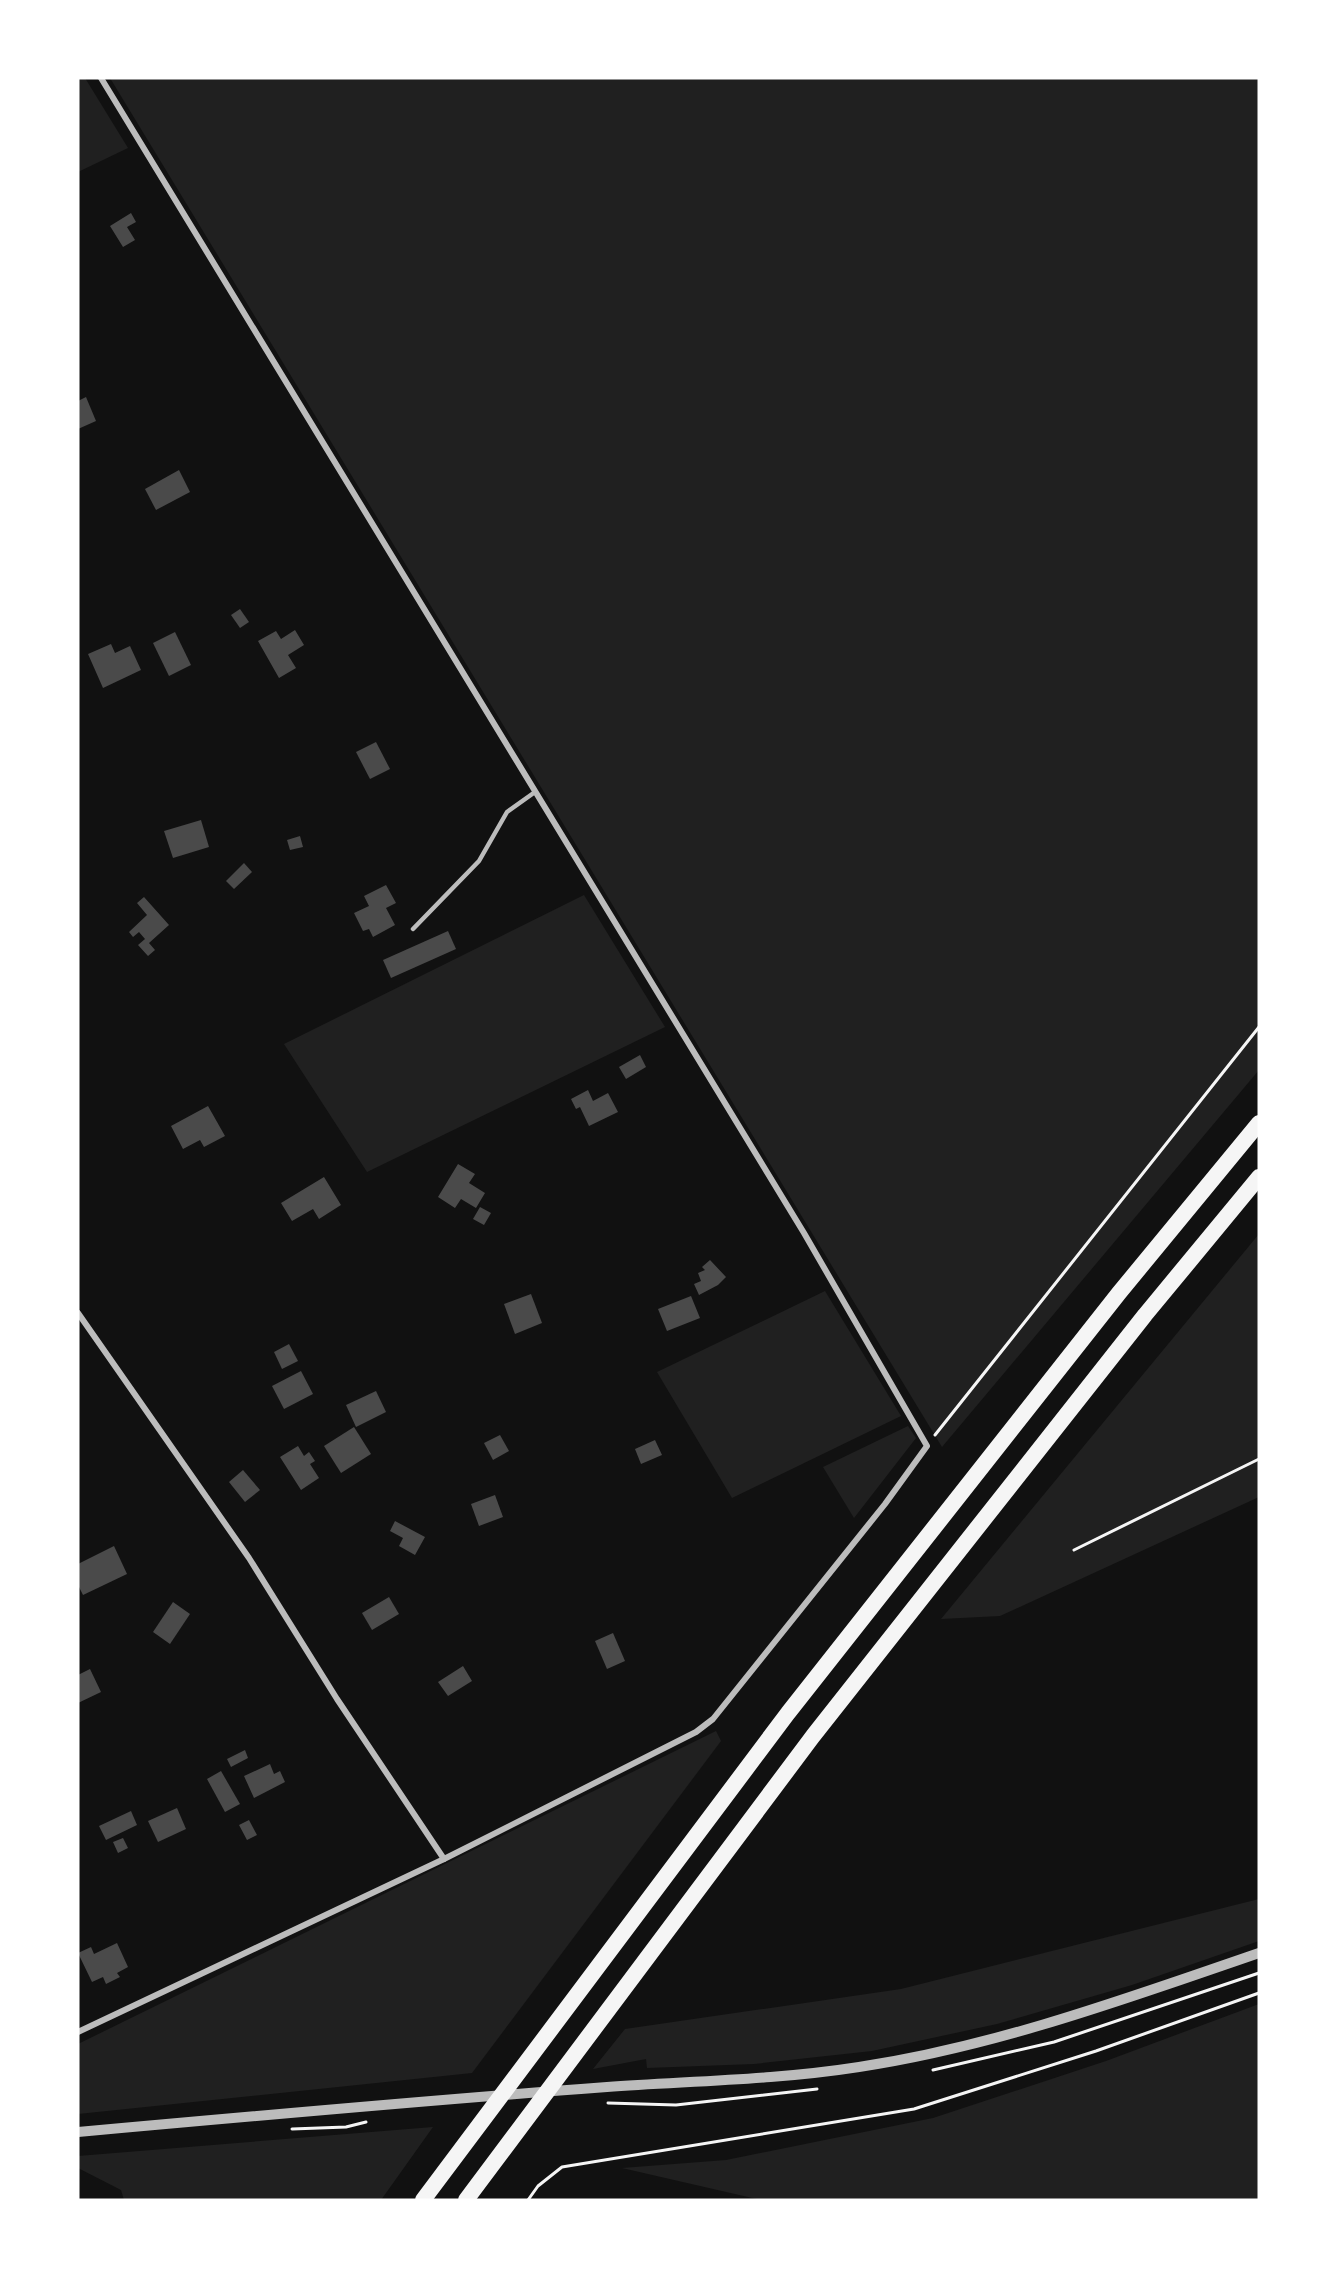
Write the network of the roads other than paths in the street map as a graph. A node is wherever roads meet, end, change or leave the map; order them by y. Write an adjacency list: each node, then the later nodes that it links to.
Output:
1 (100, 78): 2 (street)
2 (535, 792): 3 (lane); 7 (street)
3 (413, 929)
4 (1259, 1123): 11 (highway)
5 (1259, 1177): 12 (highway)
6 (78, 1313): 7 (street)
7 (444, 1859): 9 (street)
8 (1259, 1953): 10 (street)
9 (78, 2032)
10 (78, 2132)
11 (423, 2200)
12 (466, 2200)

